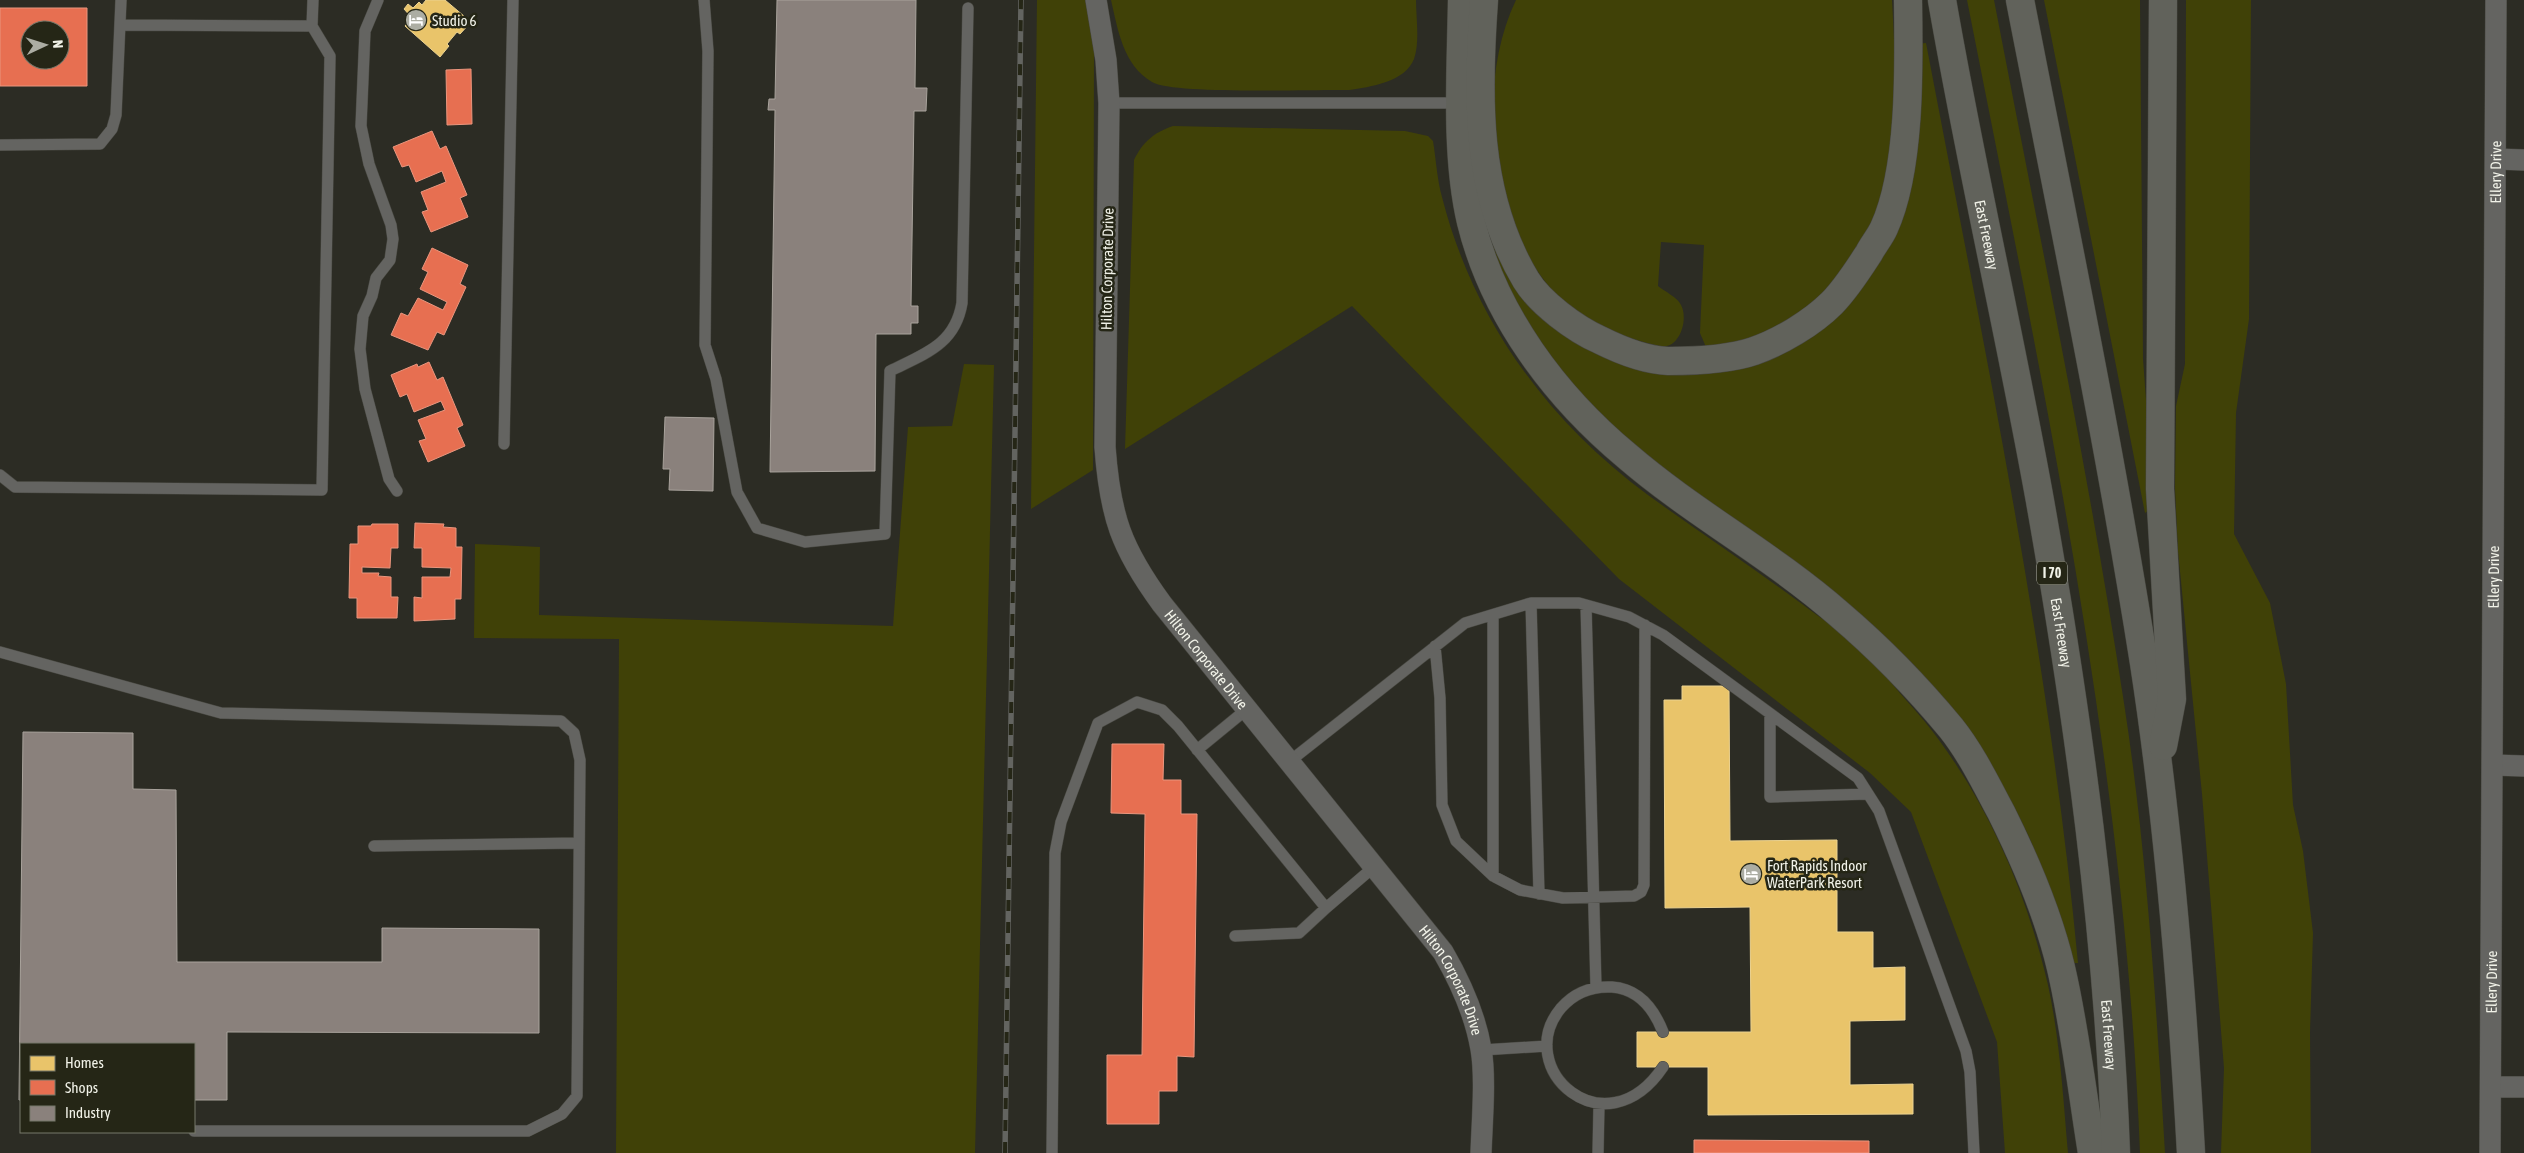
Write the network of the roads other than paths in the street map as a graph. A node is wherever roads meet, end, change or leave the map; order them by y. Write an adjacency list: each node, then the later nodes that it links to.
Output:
1 (120, 0): 15 (lane)
2 (313, 0): 16 (lane)
3 (378, 0): 24 (lane)
4 (513, 0): 22 (lane)
5 (704, 0): 14 (lane)
6 (1096, 0): 17 (street, Hilton Corporate Drive)
7 (1462, 0): 18 (highway)
8 (1484, 0): 9 (highway)
9 (1908, 0)
10 (1942, 0): 61 (highway, East Freeway / I 70)
11 (2020, 0): 37 (highway)
12 (2163, 0): 37 (highway)
13 (2496, 0): 20 (street, Ellery Drive)
14 (968, 8)
15 (120, 25): 16 (lane); 19 (lane)
16 (312, 26): 23 (lane)
17 (1109, 103): 18 (lane); 31 (street, Hilton Corporate Drive)
18 (1460, 103): 60 (highway)
19 (0, 145)
20 (2497, 159): 21 (street); 35 (street, Ellery Drive)
21 (2524, 160)
22 (504, 444)
23 (0, 475)
24 (397, 491)
25 (1531, 603): 26 (lane); 27 (lane); 43 (lane)
26 (1586, 605): 28 (lane); 44 (lane)
27 (1493, 615): 29 (lane); 42 (lane)
28 (1645, 625): 32 (lane); 44 (lane)
29 (1435, 646): 34 (lane); 42 (lane)
30 (0, 652): 39 (lane)
31 (1247, 709): 33 (lane); 34 (street, Hilton Corporate Drive)
32 (1770, 714): 38 (lane); 38 (lane)
33 (1198, 750): 45 (lane); 56 (lane)
34 (1290, 761): 41 (street, Hilton Corporate Drive)
35 (2492, 765): 36 (street); 52 (street, Ellery Drive)
36 (2524, 766)
37 (2159, 772): 62 (highway)
38 (1868, 794): 59 (lane)
39 (579, 843): 40 (lane); 55 (lane)
40 (374, 846)
41 (1375, 866): 45 (lane); 50 (street, Hilton Corporate Drive)
42 (1493, 876): 43 (lane)
43 (1539, 894): 44 (lane)
44 (1594, 897): 47 (lane)
45 (1326, 908): 46 (lane)
46 (1235, 936)
47 (1596, 987): 48 (lane); 49 (lane)
48 (1663, 1032)
49 (1547, 1046): 50 (lane); 54 (lane)
50 (1482, 1050): 57 (street, Hilton Corporate Drive)
51 (1663, 1067): 54 (lane)
52 (2491, 1087): 53 (street); 63 (street, Ellery Drive)
53 (2524, 1087)
54 (1598, 1105): 58 (lane)
55 (195, 1131)
56 (1052, 1153)
57 (1482, 1153)
58 (1598, 1153)
59 (1974, 1153)
60 (2092, 1153)
61 (2116, 1153)
62 (2191, 1153)
63 (2490, 1153)

